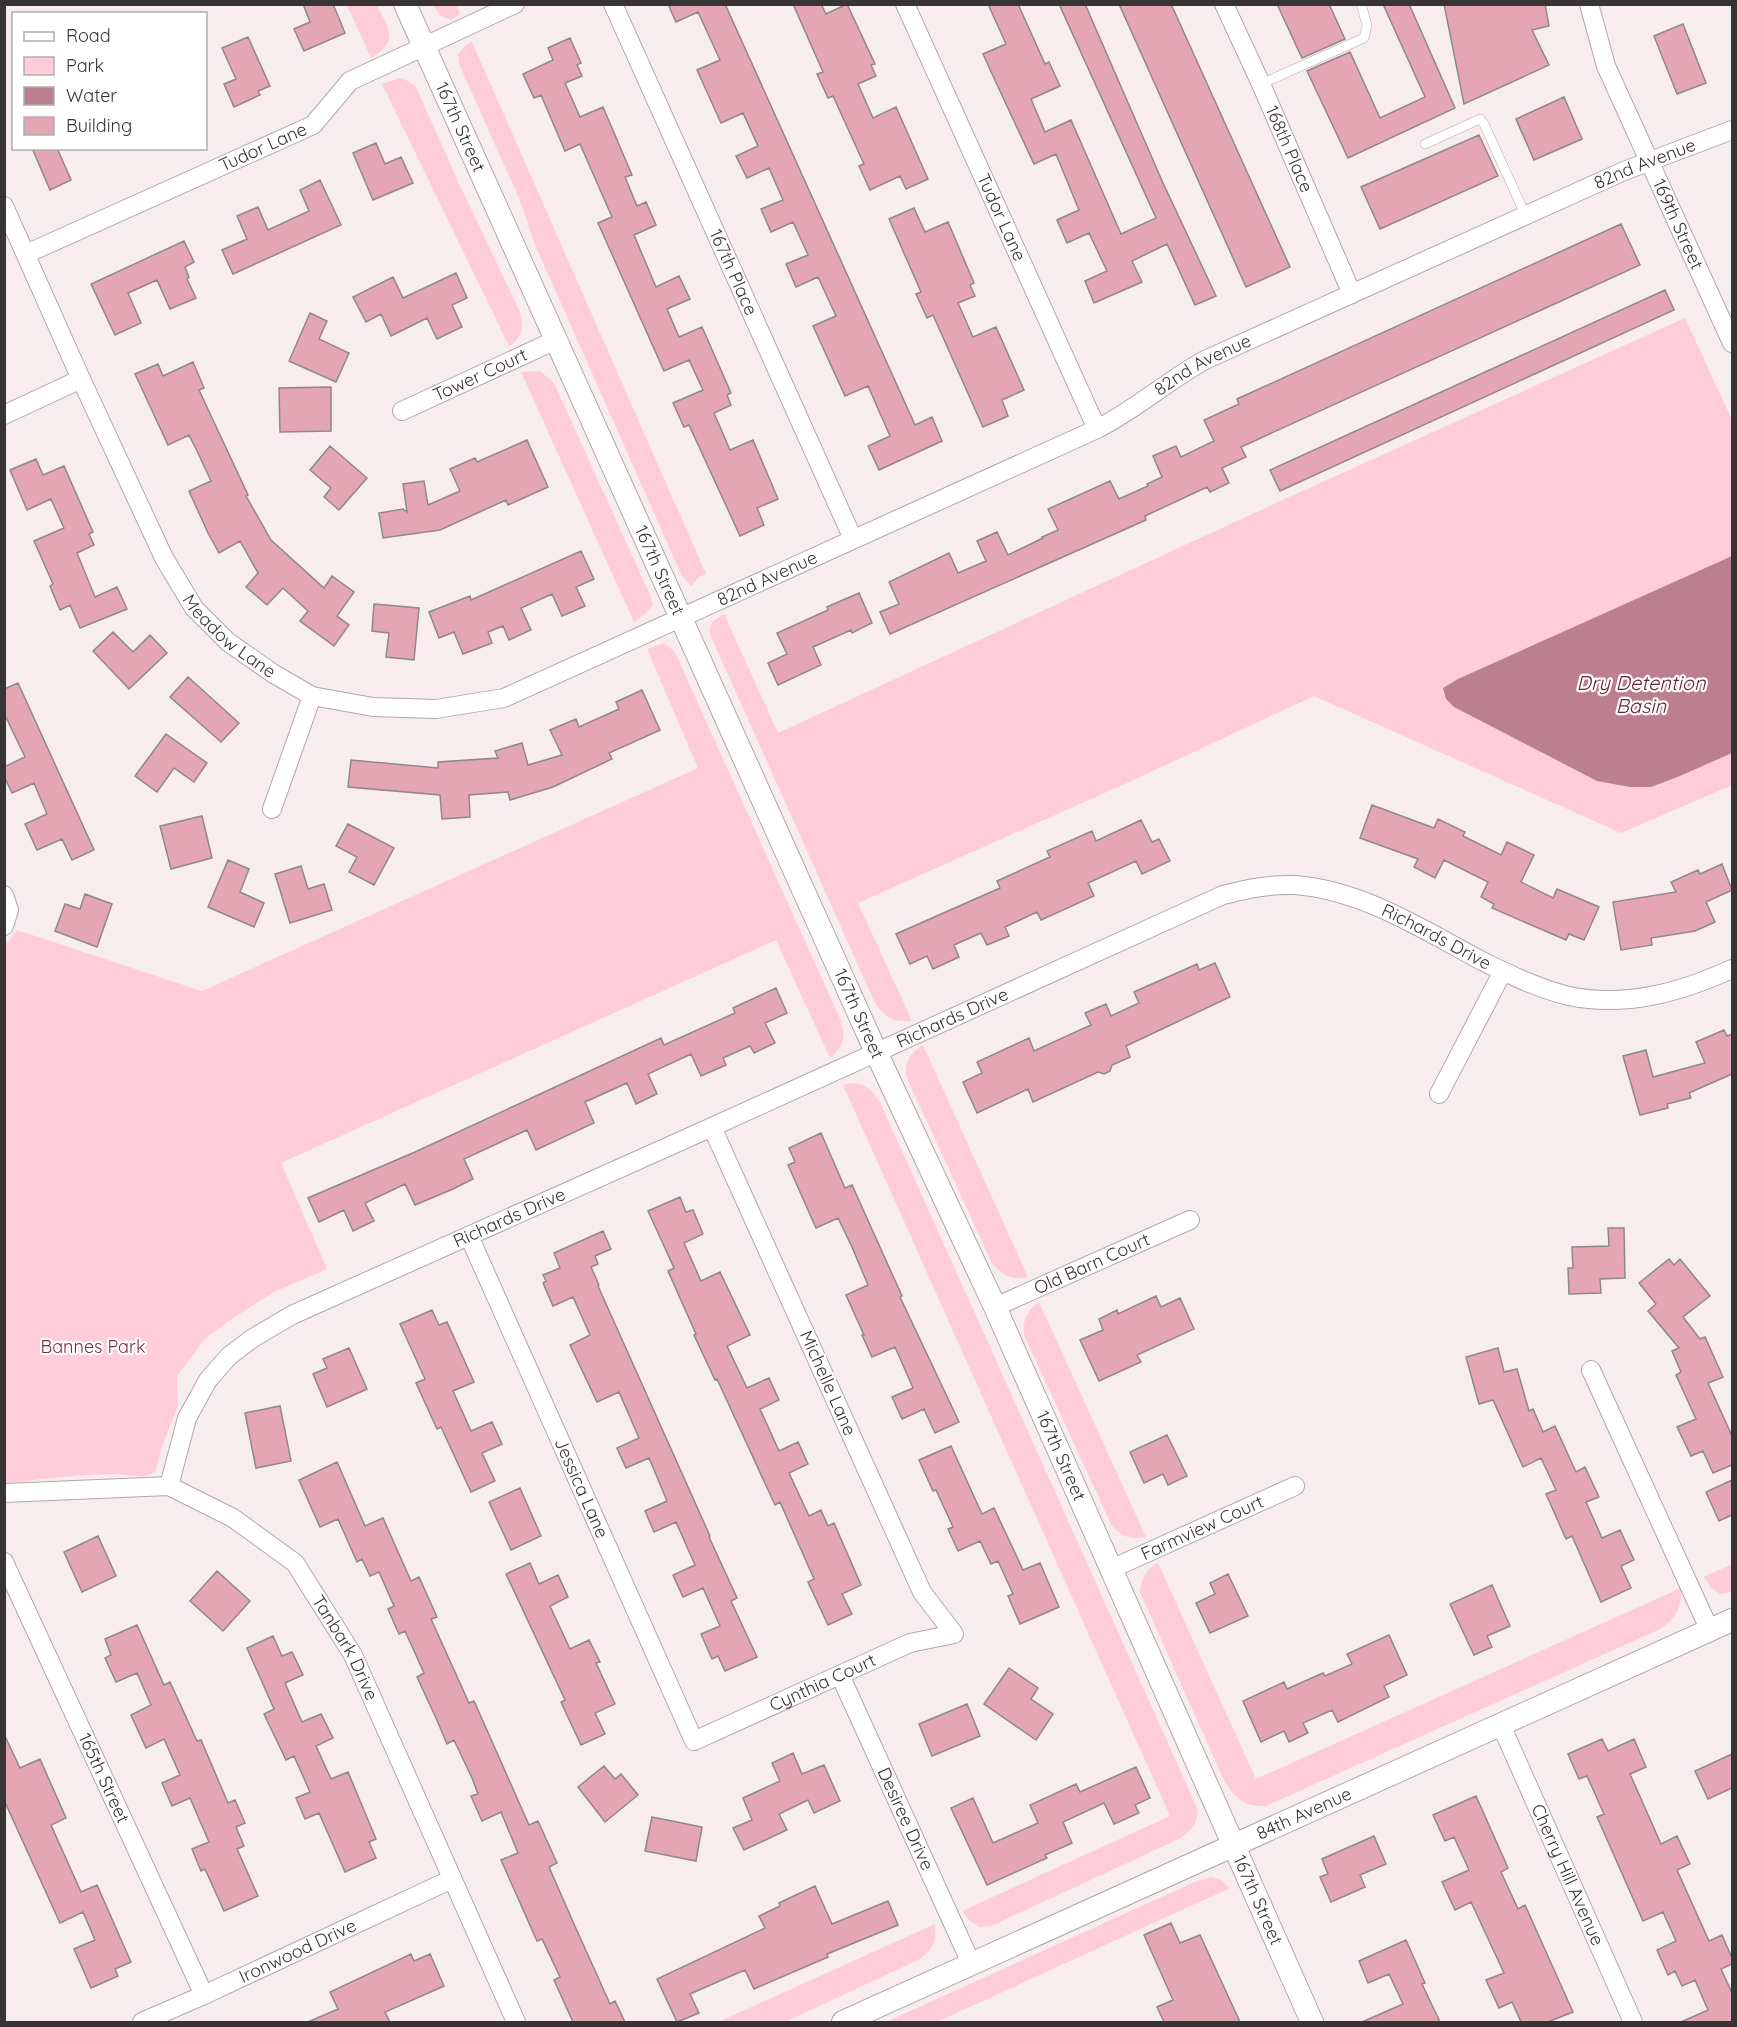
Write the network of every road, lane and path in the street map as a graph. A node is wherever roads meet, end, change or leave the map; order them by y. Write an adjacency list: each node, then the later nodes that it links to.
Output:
1 (405, 4): 8 (street, 167th Street)
2 (515, 4): 8 (street, Tudor Lane)
3 (613, 4): 23 (street, 167th Place)
4 (905, 4): 22 (street, Tudor Lane)
5 (1361, 4): 9 (lane)
6 (1589, 4): 12 (street, 169th Street)
7 (1227, 6): 9 (street, 168th Place)
8 (424, 46): 15 (street, Tudor Lane); 17 (street, 167th Street)
9 (1261, 84): 16 (street, 168th Place)
10 (1732, 130): 12 (street, 82nd Avenue)
11 (1425, 144): 14 (lane)
12 (1648, 160): 14 (street, 82nd Avenue); 18 (street, 169th Street)
13 (4, 206): 15 (street, Meadow Lane)
14 (1525, 214): 16 (street, 82nd Avenue)
15 (26, 254): 19 (street, Meadow Lane)
16 (1352, 294): 22 (street, 82nd Avenue)
17 (556, 340): 20 (street, Tower Court); 24 (street, 167th Street)
18 (1732, 343)
19 (81, 379): 21 (street); 25 (street, Meadow Lane)
20 (402, 411)
21 (4, 415)
22 (1097, 429): 23 (street, 82nd Avenue)
23 (853, 539): 24 (street, 82nd Avenue)
24 (680, 618): 25 (street, Meadow Lane); 31 (street, 167th Street)
25 (312, 696): 26 (street)
26 (272, 809)
27 (4, 895): 28 (street)
28 (6, 922)
29 (1732, 969): 30 (street, Richards Drive)
30 (1503, 971): 31 (street, Richards Drive); 32 (street)
31 (876, 1052): 33 (street, Richards Drive); 36 (street, 167th Street)
32 (1439, 1094)
33 (712, 1127): 35 (street, Richards Drive); 45 (street, Michelle Lane)
34 (1190, 1220): 36 (street, Old Barn Court)
35 (469, 1236): 38 (street, Richards Drive); 48 (street, Jessica Lane)
36 (995, 1307): 42 (street, 167th Street)
37 (1592, 1370): 44 (street)
38 (169, 1486): 40 (street, Tanbark Drive); 50 (street, Tanbark Drive)
39 (1294, 1486): 42 (street, Farmview Court)
40 (4, 1493)
41 (4, 1562): 52 (street, 165th Street)
42 (1112, 1569): 49 (street, 167th Street)
43 (1732, 1620): 44 (street, 84th Avenue)
44 (1710, 1630): 47 (street, 84th Avenue)
45 (954, 1634): 46 (street, Cynthia Court)
46 (840, 1675): 48 (street, Cynthia Court); 51 (street, Desiree Drive)
47 (1501, 1725): 49 (street, 84th Avenue); 57 (street, Cherry Hill Avenue)
48 (694, 1741)
49 (1233, 1845): 51 (street, 84th Avenue); 56 (street, 167th Street)
50 (452, 1879): 52 (street, Ironwood Drive); 54 (street, Tanbark Drive)
51 (970, 1963): 55 (street, 84th Avenue)
52 (204, 1995): 53 (street, Ironwood Drive)
53 (142, 2022)
54 (516, 2022)
55 (843, 2022)
56 (1312, 2022)
57 (1634, 2022)

